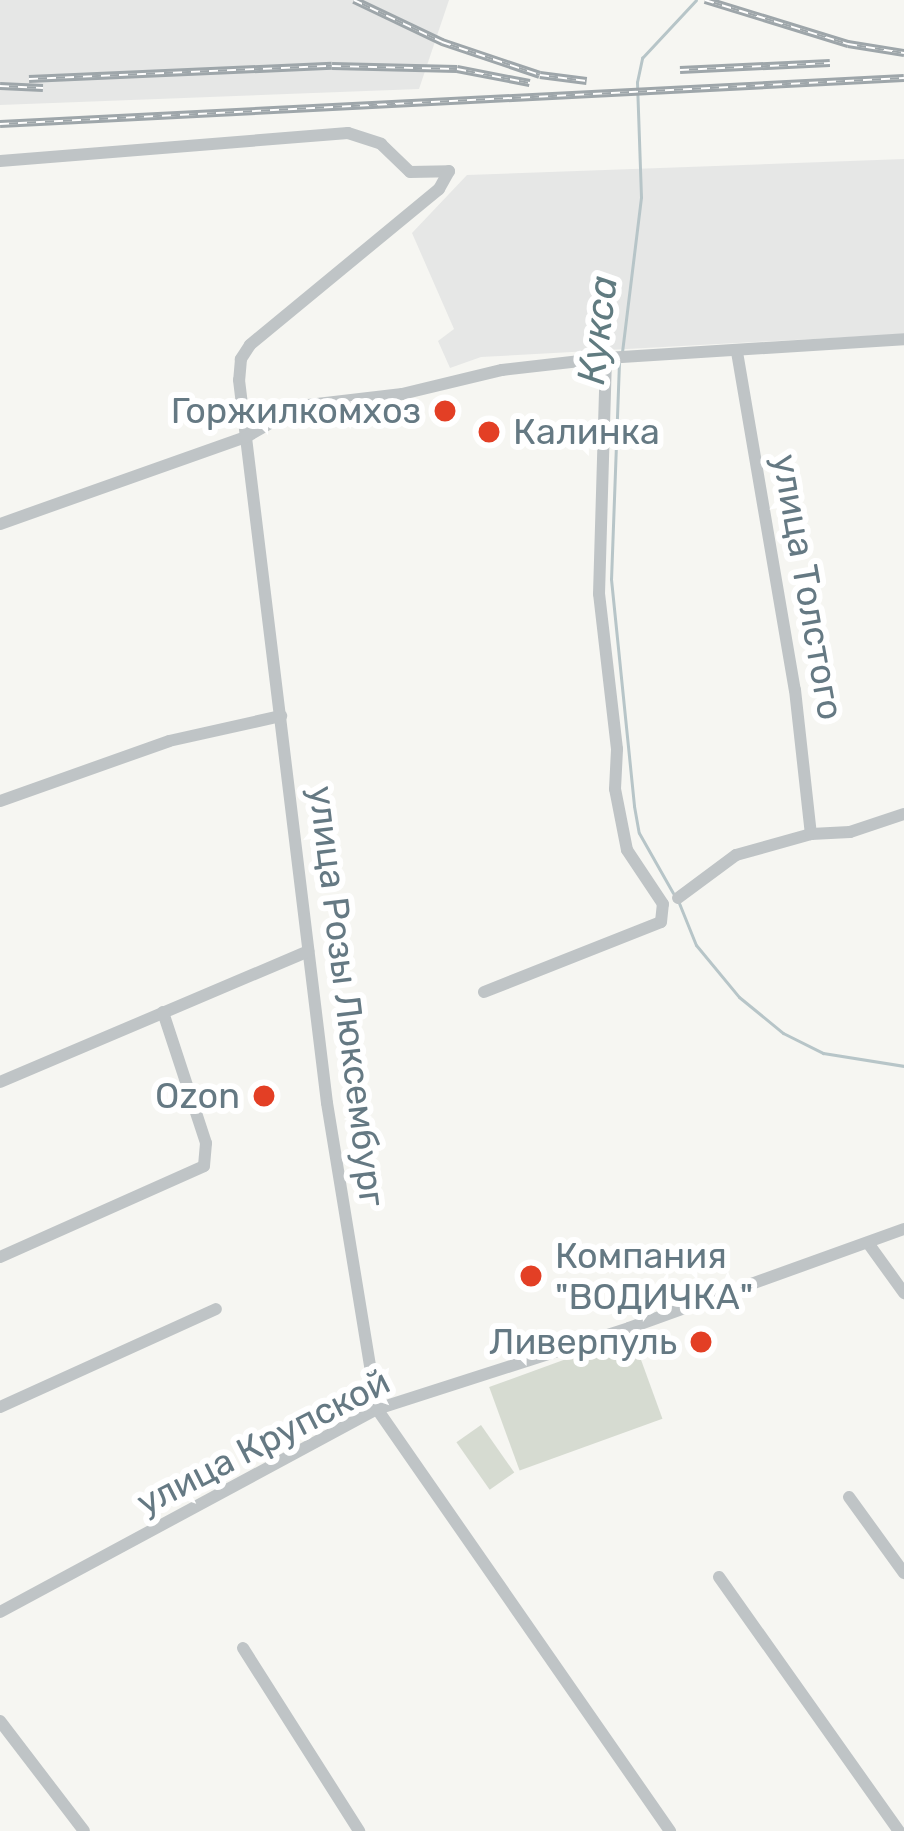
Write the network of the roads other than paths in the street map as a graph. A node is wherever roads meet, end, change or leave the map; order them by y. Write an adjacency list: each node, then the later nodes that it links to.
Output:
1 (0, 161): 5 (street, улица Розы Люксембург)
2 (904, 339): 3 (street)
3 (737, 352): 4 (street); 10 (street, улица Толстого)
4 (615, 358): 5 (street); 13 (street)
5 (247, 437): 6 (street); 7 (street, улица Розы Люксембург)
6 (0, 524)
7 (281, 716): 8 (street); 12 (street, улица Розы Люксембург)
8 (0, 801)
9 (904, 814): 10 (street)
10 (811, 834): 11 (street)
11 (678, 898)
12 (308, 951): 14 (street); 22 (street, улица Розы Люксембург)
13 (484, 992)
14 (164, 1012): 15 (street); 18 (street)
15 (0, 1082)
16 (904, 1229): 17 (street, улица Крупской)
17 (868, 1243): 19 (street); 22 (street, улица Крупской)
18 (0, 1257)
19 (904, 1293)
20 (216, 1309): 21 (street)
21 (0, 1407)
22 (377, 1409): 26 (street, улица Крупской); 31 (street, улица Розы Люксембург)
23 (849, 1498): 24 (street)
24 (904, 1574)
25 (718, 1577): 32 (street)
26 (0, 1612)
27 (243, 1648): 30 (street)
28 (0, 1721): 29 (street)
29 (84, 1831)
30 (359, 1831)
31 (670, 1831)
32 (899, 1831)

